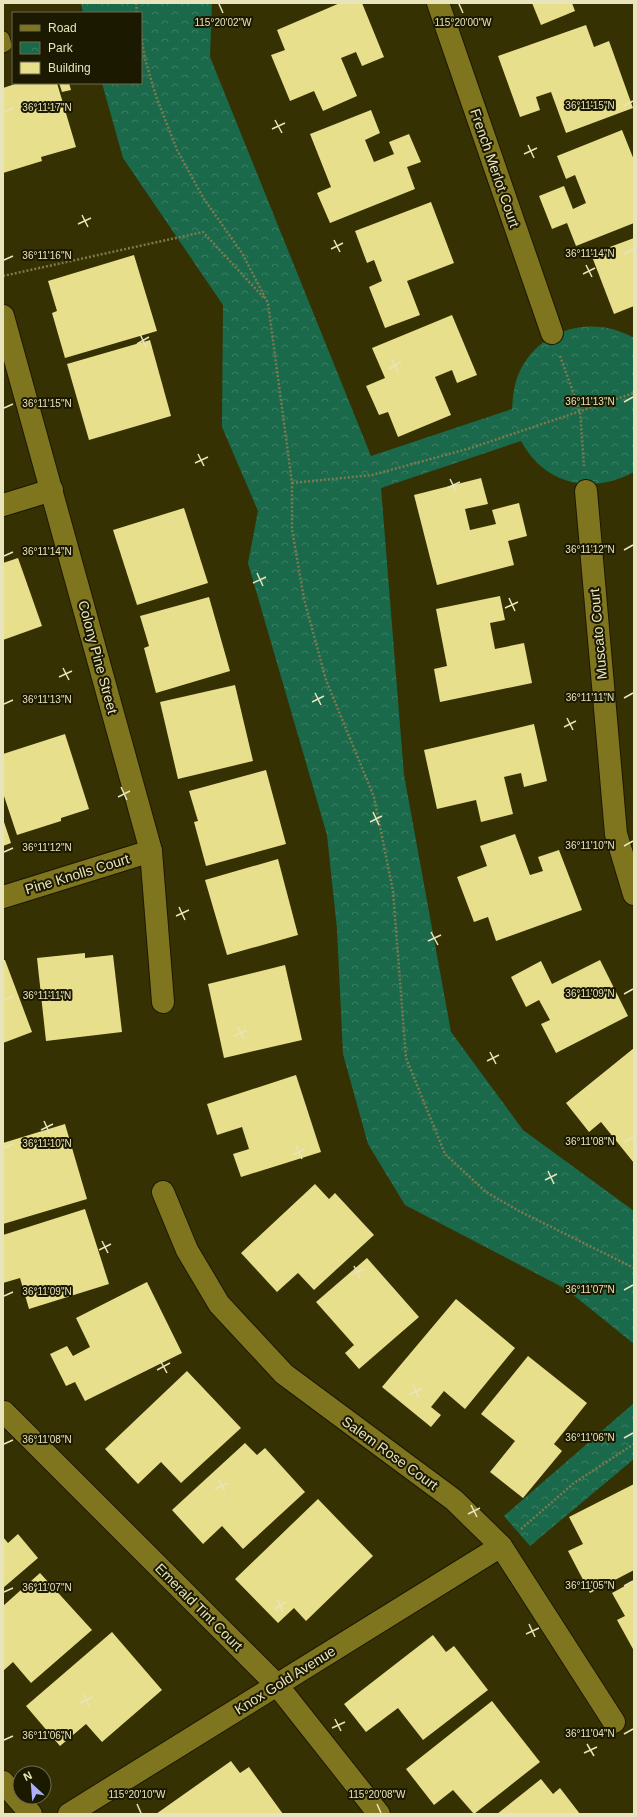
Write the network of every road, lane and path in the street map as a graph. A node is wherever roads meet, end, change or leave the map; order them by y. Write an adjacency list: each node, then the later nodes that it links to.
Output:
1 (438, 3): 8 (street, French Merlot Court)
2 (3, 38): 4 (lane)
3 (142, 41): 6 (path)
4 (3, 46)
5 (3, 276): 6 (path)
6 (268, 303): 11 (path)
7 (3, 316): 12 (street, Colony Pine Street)
8 (552, 333): 10 (path)
9 (634, 393): 10 (path)
10 (580, 411): 11 (path); 13 (path)
11 (292, 483): 20 (path)
12 (52, 490): 14 (street); 15 (street, Colony Pine Street)
13 (586, 491): 16 (street, Muscato Court)
14 (3, 505)
15 (151, 851): 17 (street, Pine Knolls Court); 18 (street, Colony Pine Street)
16 (634, 894)
17 (3, 897)
18 (163, 1002)
19 (163, 1192): 23 (street, Salem Rose Court)
20 (634, 1268)
21 (4, 1410): 24 (street, Emerald Tint Court)
22 (634, 1444): 23 (path)
23 (501, 1546): 24 (street, Knox Gold Avenue); 25 (street, Salem Rose Court)
24 (277, 1685): 28 (street, Knox Gold Avenue); 29 (street, Emerald Tint Court)
25 (614, 1722)
26 (3, 1782): 27 (street)
27 (31, 1814)
28 (69, 1814)
29 (379, 1814)

